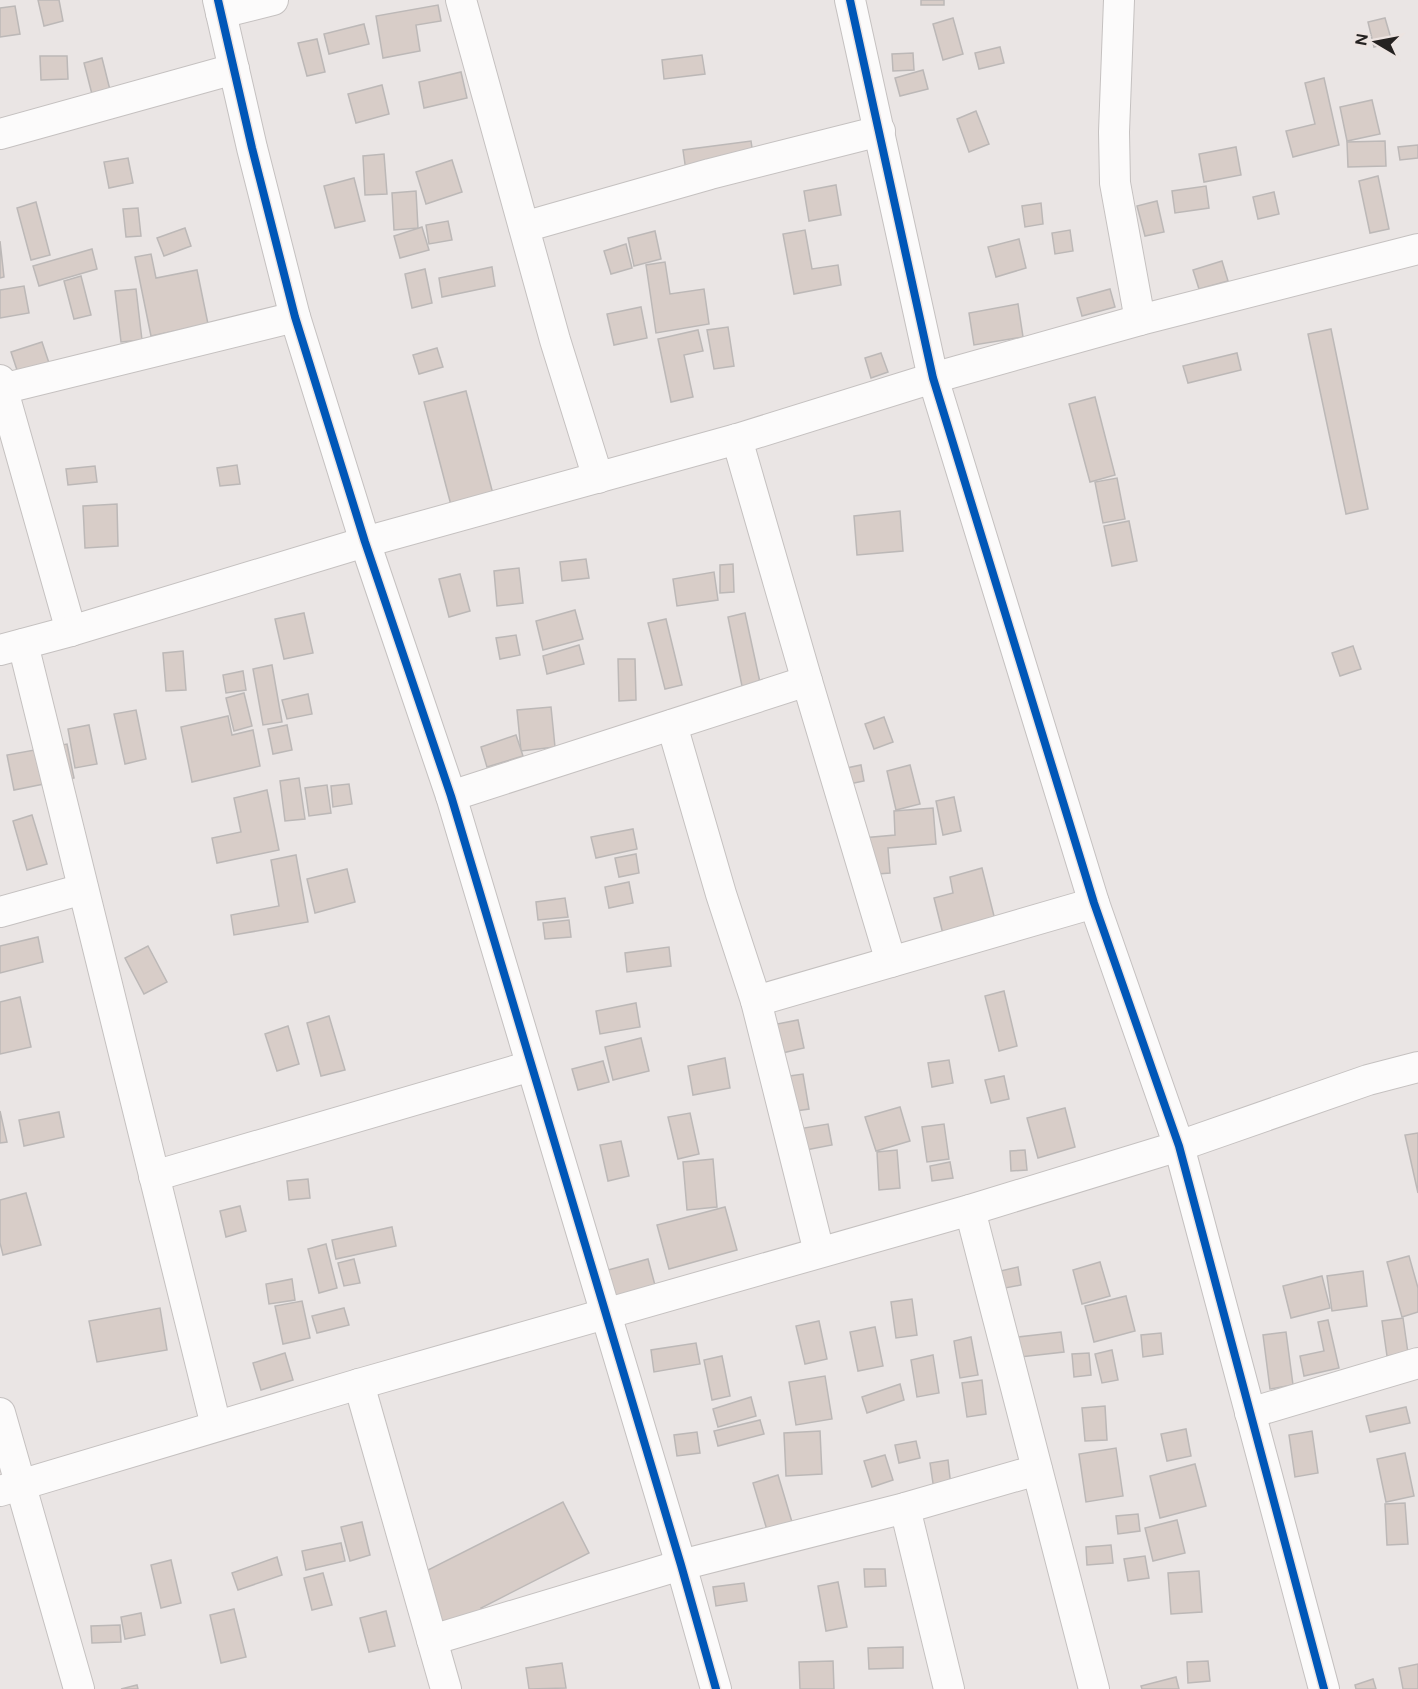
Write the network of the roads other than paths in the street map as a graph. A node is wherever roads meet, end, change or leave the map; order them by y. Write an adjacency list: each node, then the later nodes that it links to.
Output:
1 (273, 0): 5 (street)
2 (461, 0): 9 (street)
3 (850, 0): 7 (street)
4 (1119, 0): 12 (street)
5 (219, 7): 6 (street)
6 (234, 69): 8 (street); 11 (street)
7 (880, 131): 9 (street); 13 (street)
8 (0, 134)
9 (524, 227): 16 (street)
10 (1418, 249): 12 (street)
11 (295, 317): 14 (street); 17 (street)
12 (1140, 320): 13 (street)
13 (933, 378): 15 (street); 24 (street)
14 (1, 384): 18 (street)
15 (737, 439): 16 (street); 20 (street)
16 (598, 478): 17 (street)
17 (365, 542): 18 (street); 22 (street)
18 (71, 631): 19 (street)
19 (11, 647): 23 (street)
20 (807, 681): 21 (street); 26 (street)
21 (672, 724): 22 (street); 27 (street)
22 (451, 796): 28 (street)
23 (83, 889): 25 (street); 31 (street)
24 (1094, 903): 26 (street); 30 (street)
25 (0, 912)
26 (891, 962): 27 (street)
27 (756, 1001): 33 (street)
28 (531, 1066): 31 (street); 34 (street)
29 (1418, 1067): 30 (street)
30 (1179, 1146): 32 (street); 38 (street)
31 (154, 1176): 39 (street)
32 (970, 1210): 33 (street); 40 (street)
33 (819, 1252): 34 (street)
34 (605, 1314): 36 (street); 43 (street)
35 (1418, 1363): 38 (street)
36 (358, 1384): 39 (street); 44 (street)
37 (0, 1413): 41 (street)
38 (1250, 1413): 50 (street)
39 (216, 1426): 41 (street)
40 (1037, 1470): 42 (street); 49 (street)
41 (10, 1488): 45 (street)
42 (905, 1508): 43 (street); 48 (street)
43 (681, 1565): 44 (street); 47 (street)
44 (432, 1640): 46 (street)
45 (79, 1689)
46 (446, 1689)
47 (716, 1689)
48 (949, 1689)
49 (1094, 1689)
50 (1324, 1689)

